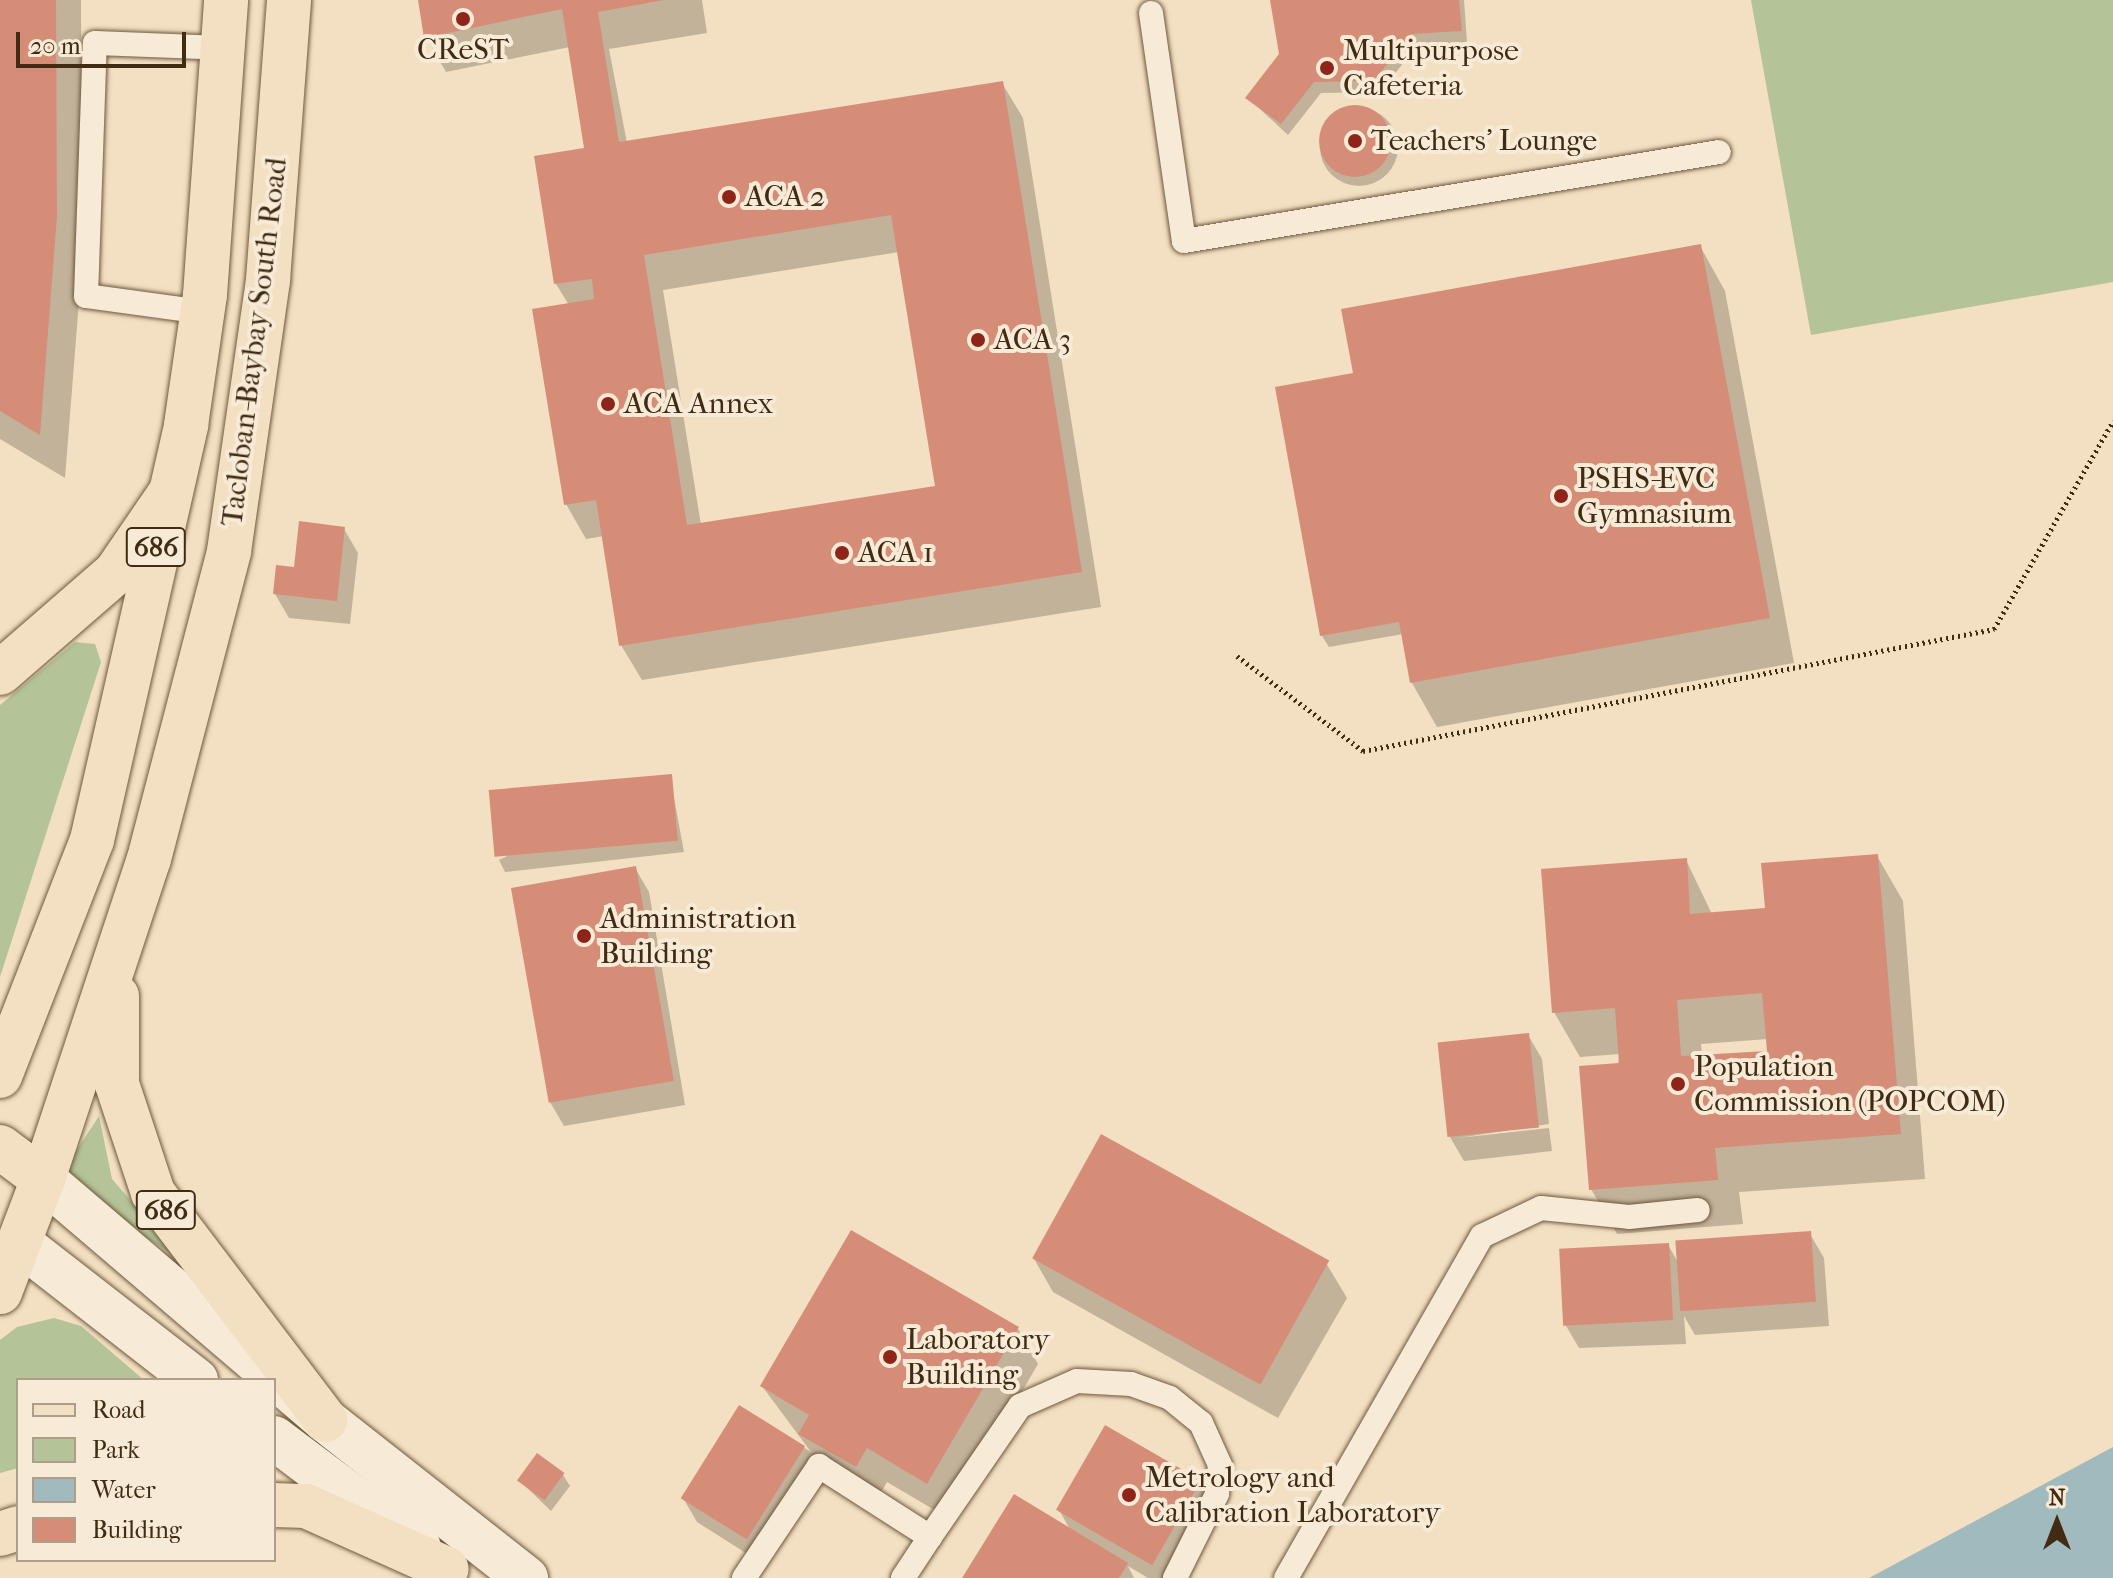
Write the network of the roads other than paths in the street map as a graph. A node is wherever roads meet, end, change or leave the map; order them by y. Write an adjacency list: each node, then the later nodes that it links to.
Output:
1 (226, 0): 4 (main road, Tacloban-Baybay South Road / 686)
2 (289, 0): 9 (main road, Tacloban-Baybay South Road / 686)
3 (1151, 13): 5 (lane)
4 (223, 48): 6 (main road, Tacloban-Baybay South Road / 686); 6 (lane)
5 (1719, 152)
6 (203, 312): 7 (main road, Tacloban-Baybay South Road / 686)
7 (168, 496): 8 (main road, 686); 10 (main road, Tacloban-Baybay South Road / 686)
8 (0, 673)
9 (117, 957): 12 (main road, 686); 19 (main road, 686)
10 (0, 1076)
11 (0, 1147): 12 (main road)
12 (43, 1179): 14 (main road); 18 (main road, 686)
13 (1698, 1210): 28 (lane)
14 (10, 1236): 15 (main road); 16 (main road)
15 (0, 1292)
16 (193, 1378)
17 (276, 1378): 19 (main road, 686)
18 (276, 1378)
19 (325, 1420): 24 (main road, 686)
20 (276, 1440): 23 (main road)
21 (276, 1505): 23 (main road)
22 (930, 1537): 25 (lane); 26 (lane); 27 (lane)
23 (453, 1573)
24 (526, 1578)
25 (744, 1578)
26 (903, 1578)
27 (1175, 1578)
28 (1286, 1578)

